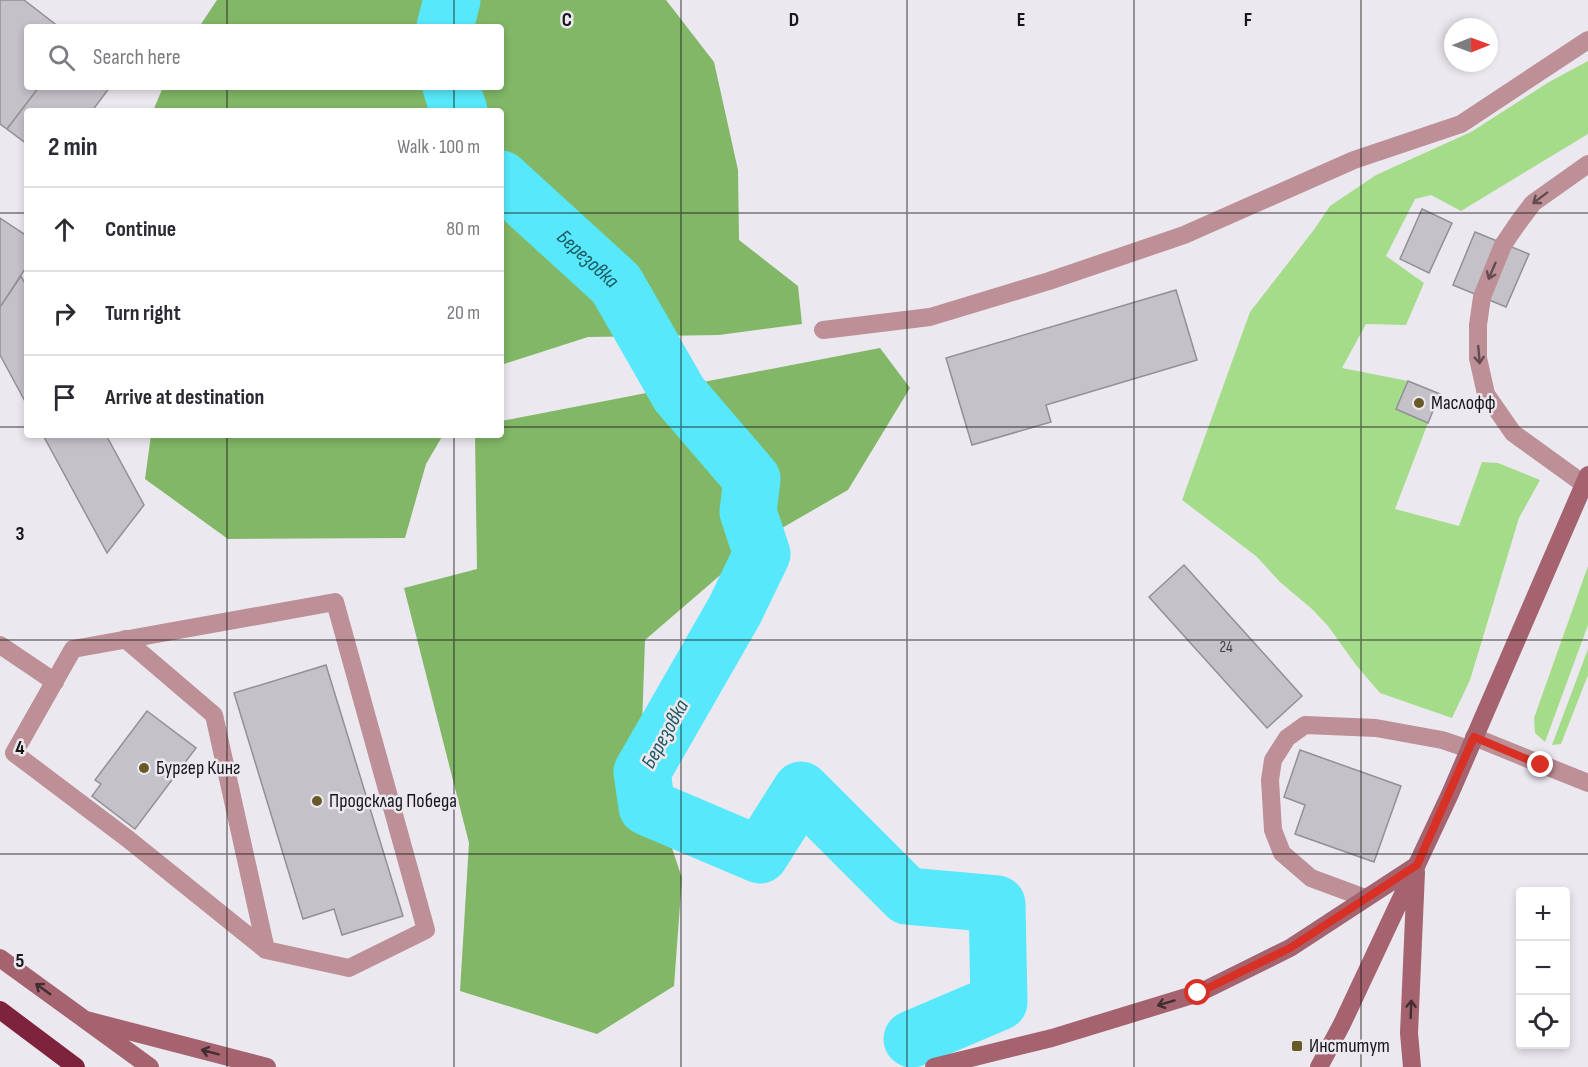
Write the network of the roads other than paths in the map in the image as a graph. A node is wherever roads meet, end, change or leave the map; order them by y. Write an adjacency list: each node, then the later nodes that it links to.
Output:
1 (1588, 40): 3 (lane)
2 (1588, 164): 4 (lane, one-way to 4)
3 (823, 330)
4 (1586, 480): 8 (main road)
5 (125, 639): 7 (lane); 12 (lane); 12 (lane)
6 (0, 645): 7 (lane)
7 (54, 682): 12 (lane)
8 (1472, 743): 9 (lane); 10 (main road); 11 (lane)
9 (1588, 783)
10 (1417, 865): 11 (main road); 20 (main road); 21 (main road, one-way to 10)
11 (1365, 898): 19 (main road, one-way to 19)
12 (266, 950)
13 (0, 958): 15 (main road, one-way to 13)
14 (0, 1010): 16 (highway)
15 (86, 1020): 17 (main road); 18 (main road, one-way to 15)
16 (76, 1067)
17 (150, 1067)
18 (267, 1067)
19 (934, 1067)
20 (1319, 1067)
21 (1412, 1067)

